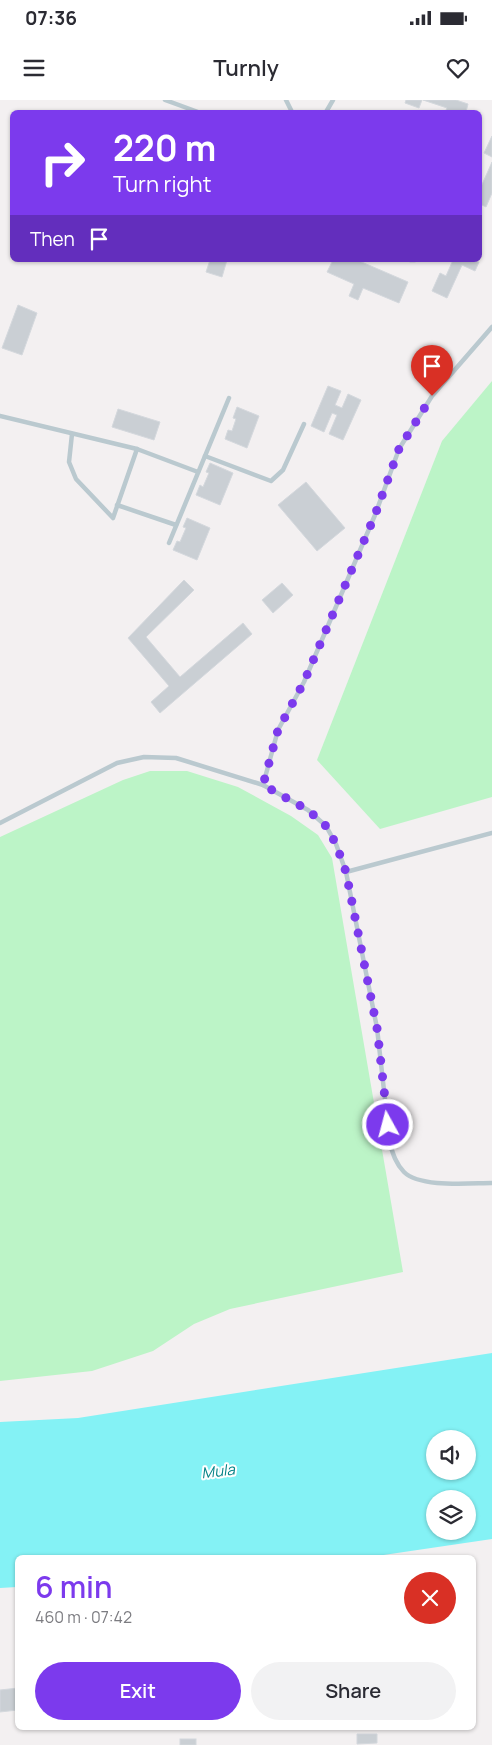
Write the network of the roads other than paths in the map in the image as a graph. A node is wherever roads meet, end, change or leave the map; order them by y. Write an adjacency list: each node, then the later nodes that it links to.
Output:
1 (165, 100): 2 (lane)
2 (192, 110)
3 (492, 327): 14 (lane)
4 (229, 398): 9 (lane)
5 (0, 416): 7 (lane)
6 (304, 424): 9 (lane)
7 (72, 434): 8 (lane); 11 (lane)
8 (137, 449): 10 (lane); 11 (lane)
9 (205, 456): 10 (lane)
10 (198, 472): 12 (lane)
11 (117, 505): 12 (lane)
12 (176, 525): 13 (lane)
13 (169, 543)
14 (263, 785): 15 (lane); 17 (lane)
15 (0, 823)
16 (492, 833): 17 (lane)
17 (346, 872): 18 (lane)
18 (492, 1183)

